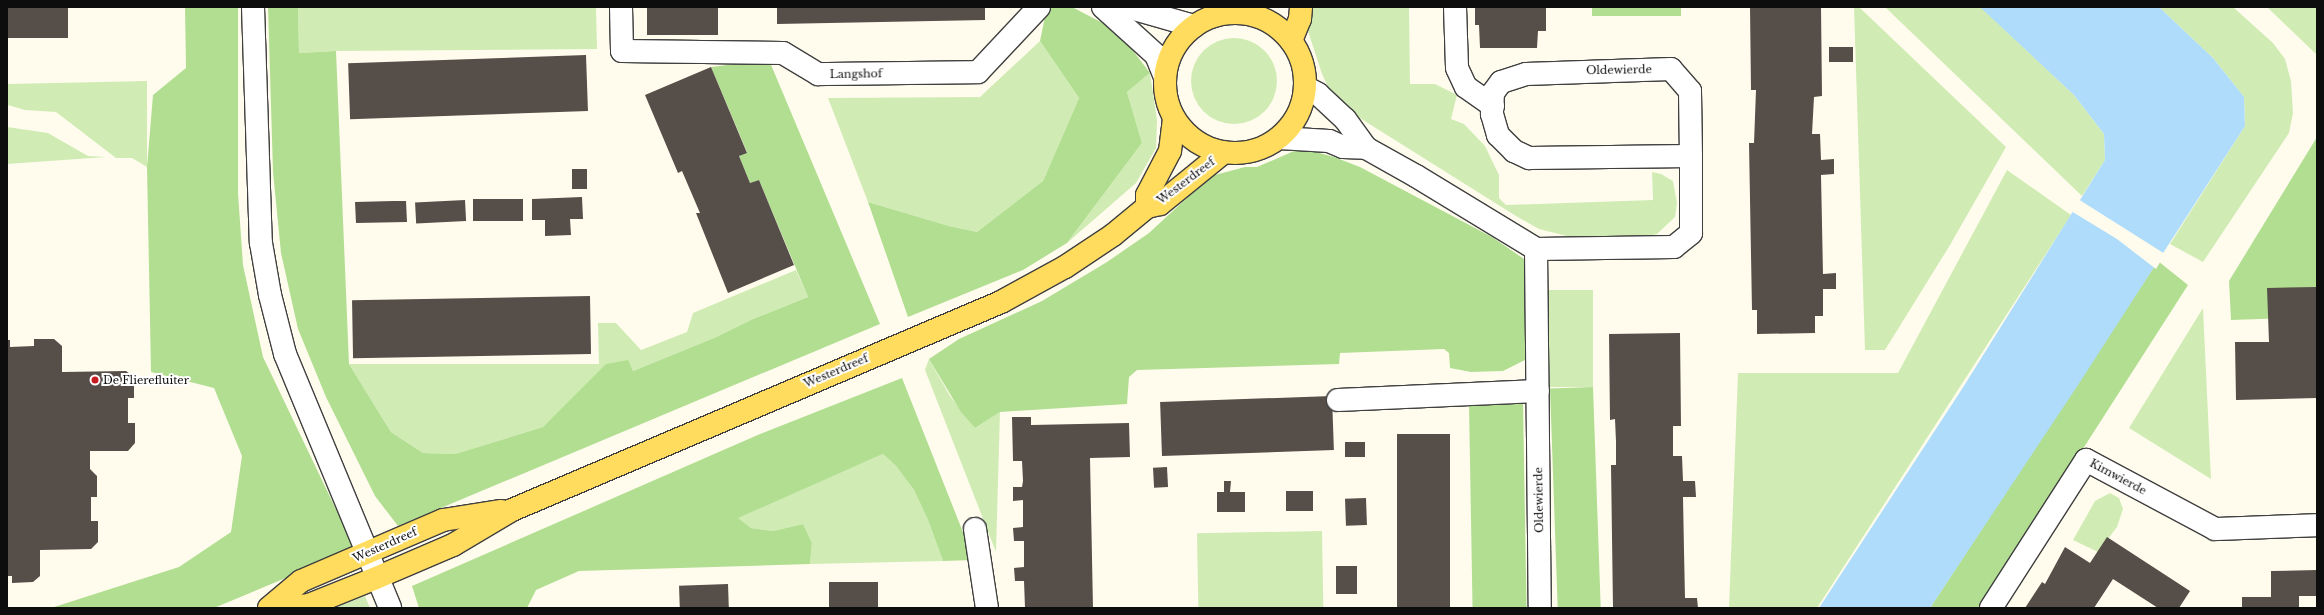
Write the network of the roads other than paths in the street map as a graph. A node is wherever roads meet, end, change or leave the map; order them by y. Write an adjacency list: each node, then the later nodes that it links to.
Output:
1 (253, 7): 25 (street)
2 (621, 7): 3 (street, Langshof)
3 (1039, 7)
4 (1301, 7): 9 (main road)
5 (1455, 7): 12 (street)
6 (1113, 8): 8 (street); 10 (street)
7 (1256, 11): 8 (main road); 9 (main road)
8 (1194, 26): 10 (main road)
9 (1291, 41): 11 (main road)
10 (1165, 77): 13 (main road)
11 (1306, 87): 14 (main road); 15 (street)
12 (1493, 106): 17 (street, Oldewierde); 17 (street, Oldewierde)
13 (1174, 118): 16 (main road); 18 (main road, Westerdreef)
14 (1279, 138): 15 (street); 16 (main road)
15 (1366, 148): 19 (street)
16 (1224, 152): 18 (main road, Westerdreef)
17 (1691, 156): 19 (street, Oldewierde)
18 (1147, 207): 22 (main road, Westerdreef)
19 (1536, 249): 20 (street, Oldewierde)
20 (1538, 391): 21 (street); 30 (street, Oldewierde)
21 (1338, 400)
22 (512, 510): 25 (main road, Westerdreef); 26 (main road, Westerdreef)
23 (2317, 525): 31 (street, Kimwierde)
24 (975, 529): 29 (street)
25 (366, 554): 26 (street); 27 (main road, Westerdreef)
26 (376, 578): 27 (main road, Westerdreef); 28 (street)
27 (270, 608)
28 (390, 608)
29 (987, 608)
30 (1540, 608)
31 (1991, 608)

